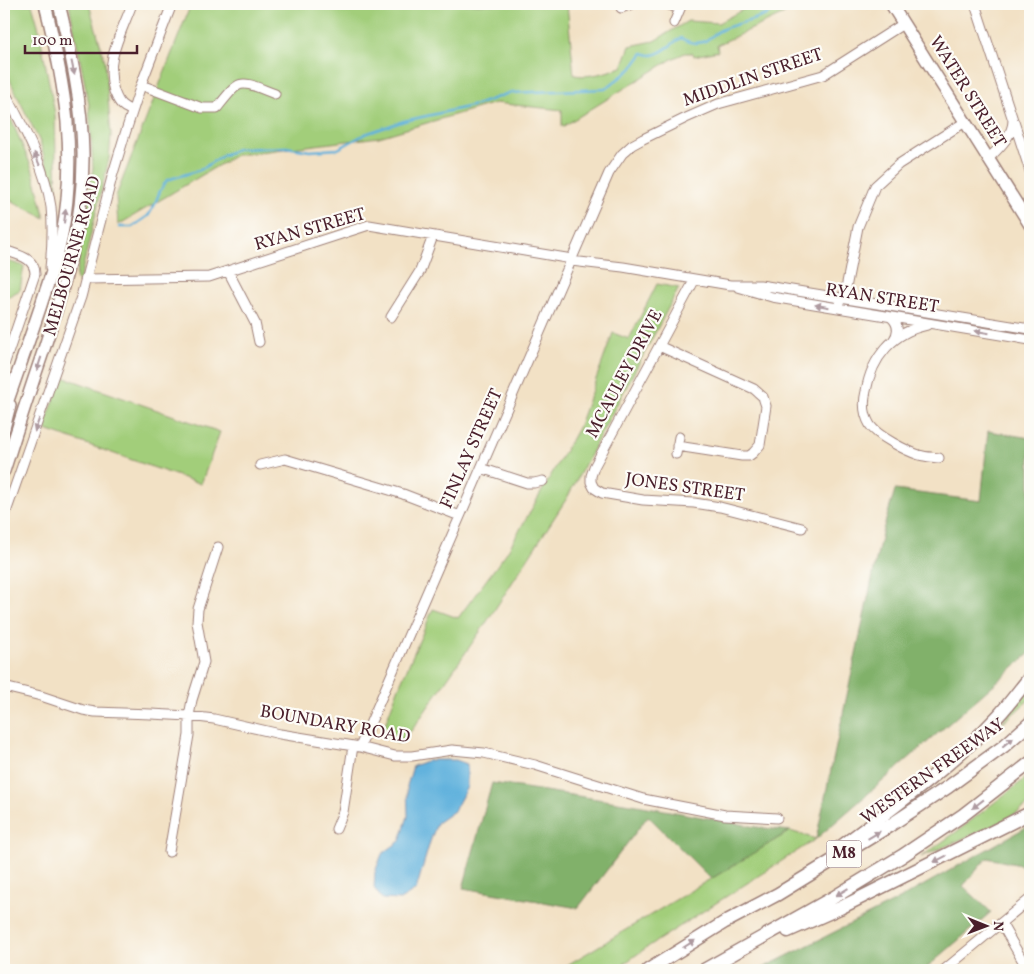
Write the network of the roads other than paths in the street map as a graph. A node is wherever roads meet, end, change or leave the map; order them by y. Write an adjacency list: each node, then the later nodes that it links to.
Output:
1 (45, 4): 32 (main road, one-way to 1)
2 (58, 4): 51 (main road, one-way to 51)
3 (132, 4): 18 (street)
4 (172, 4): 13 (street, MELBOURNE ROAD)
5 (632, 4): 10 (street)
6 (667, 4): 9 (street)
7 (891, 4): 12 (main road, WATER STREET)
8 (975, 4): 19 (street)
9 (681, 6): 11 (street)
10 (621, 8)
11 (674, 24)
12 (904, 24): 20 (main road, WATER STREET); 22 (street, MIDDLIN STREET)
13 (141, 85): 15 (street); 18 (street, MELBOURNE ROAD)
14 (4, 90): 17 (street)
15 (275, 94)
16 (4, 96): 17 (street)
17 (11, 105): 32 (street, one-way to 17)
18 (132, 111): 30 (street, MELBOURNE ROAD)
19 (1013, 117): 21 (street); 23 (street)
20 (965, 122): 21 (main road, WATER STREET); 33 (street)
21 (988, 159): 24 (main road, WATER STREET)
22 (614, 164): 27 (street, FINLAY STREET)
23 (1030, 171)
24 (1030, 225)
25 (433, 236): 27 (street, RYAN STREET); 28 (street, RYAN STREET); 35 (street)
26 (4, 250): 44 (street)
27 (572, 260): 29 (street, RYAN STREET); 50 (street, FINLAY STREET)
28 (228, 271): 30 (street, RYAN STREET); 42 (street)
29 (695, 279): 31 (street, RYAN STREET); 43 (street, MCAULEY DRIVE)
30 (87, 280): 55 (street, MELBOURNE ROAD, one-way to 55)
31 (730, 285): 33 (street, RYAN STREET); 34 (street, RYAN STREET, one-way to 31)
32 (45, 293): 39 (main road)
33 (844, 298): 34 (street); 38 (street, RYAN STREET)
34 (839, 308): 36 (street, RYAN STREET)
35 (391, 317)
36 (891, 317): 37 (street, RYAN STREET); 41 (street)
37 (934, 324): 40 (street, RYAN STREET, one-way to 37); 41 (street)
38 (1030, 329)
39 (33, 330): 45 (main road); 46 (main road)
40 (1030, 340)
41 (893, 341): 48 (street)
42 (259, 342)
43 (659, 346): 47 (street); 53 (street, MCAULEY DRIVE)
44 (4, 366)
45 (4, 412)
46 (4, 428)
47 (677, 445)
48 (939, 458)
49 (260, 465): 54 (street)
50 (481, 468): 52 (street); 54 (street, FINLAY STREET)
51 (4, 471)
52 (543, 481)
53 (593, 486): 56 (street, JONES STREET)
54 (460, 516): 62 (street, FINLAY STREET)
55 (4, 518)
56 (802, 528)
57 (218, 547): 60 (street)
58 (1030, 677): 68 (highway)
59 (4, 687): 60 (street, BOUNDARY ROAD)
60 (189, 716): 62 (street, BOUNDARY ROAD); 67 (street)
61 (1030, 724): 68 (highway, WESTERN FREEWAY / M8, one-way to 61)
62 (357, 747): 65 (street, BOUNDARY ROAD); 66 (street, FINLAY STREET)
63 (1030, 763): 71 (highway, M8, one-way to 71)
64 (1030, 813): 71 (highway, one-way to 71)
65 (777, 818)
66 (336, 829)
67 (170, 852)
68 (778, 894): 72 (highway, WESTERN FREEWAY / M8, one-way to 68)
69 (1030, 899): 70 (street)
70 (1001, 923): 74 (street); 75 (street)
71 (719, 961): 73 (highway, M8)
72 (648, 970)
73 (704, 970)
74 (944, 970)
75 (1028, 970)

